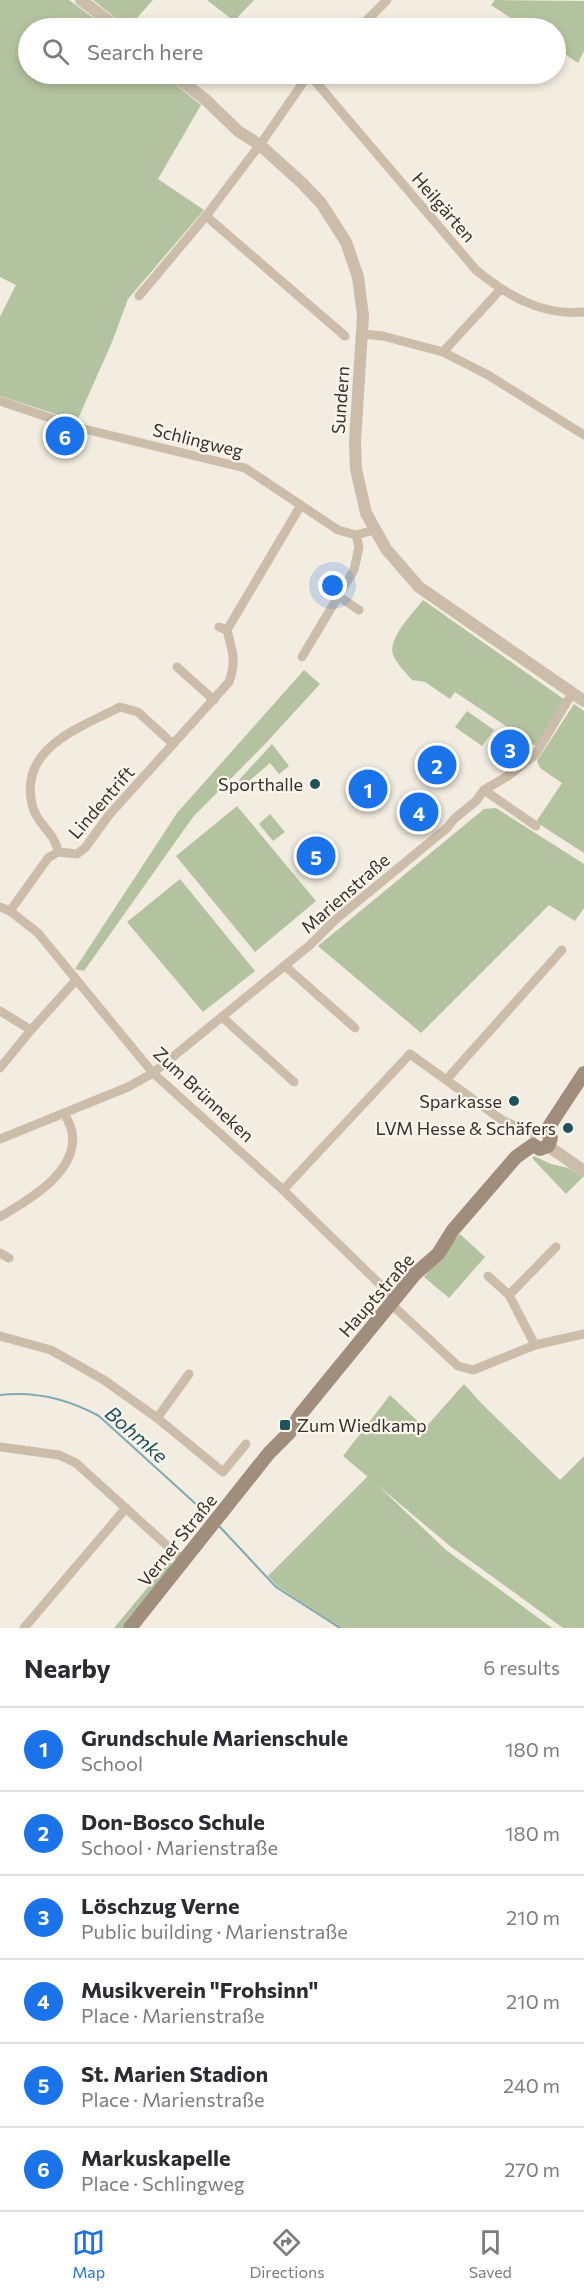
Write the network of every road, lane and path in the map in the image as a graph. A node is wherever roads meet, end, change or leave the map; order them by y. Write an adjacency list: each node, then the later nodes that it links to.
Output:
1 (81, 0): 3 (street)
2 (387, 0): 4 (street)
3 (105, 18)
4 (369, 18)
5 (185, 84): 8 (street, Sundern)
6 (302, 84): 8 (street)
7 (318, 84): 10 (street, Heilgärten)
8 (260, 145): 9 (street); 13 (street, Sundern)
9 (206, 216): 11 (street); 14 (street)
10 (500, 290): 12 (street, Heilgärten); 15 (street)
11 (139, 296)
12 (584, 312)
13 (363, 334): 15 (street); 19 (street, Sundern)
14 (345, 336)
15 (442, 352): 17 (street)
16 (0, 401): 18 (street, Schlingweg)
17 (584, 435)
18 (301, 505): 20 (street, Schlingweg); 26 (street, Lindentrift)
19 (374, 530): 20 (street); 25 (street, Sundern)
20 (356, 535): 21 (street)
21 (338, 596): 22 (street); 23 (street)
22 (359, 610)
23 (302, 657)
24 (177, 667): 26 (street)
25 (573, 692): 27 (street, Sundern); 29 (street, Marienstraße)
26 (214, 700): 28 (street, Lindentrift)
27 (584, 700)
28 (173, 744): 31 (street, Lindentrift); 31 (street)
29 (484, 790): 30 (street); 35 (street, Marienstraße)
30 (536, 826)
31 (58, 852): 33 (street, Lindentrift)
32 (0, 907): 33 (street, Zum Brünneken)
33 (10, 912): 36 (street, Zum Brünneken)
34 (562, 950): 44 (street)
35 (285, 966): 38 (street, Marienstraße); 39 (street)
36 (76, 980): 40 (street); 42 (street, Zum Brünneken)
37 (0, 1011): 40 (street)
38 (222, 1017): 42 (street, Marienstraße); 45 (street)
39 (355, 1028)
40 (31, 1030): 41 (street)
41 (0, 1068)
42 (153, 1072): 46 (street, Marienstraße); 51 (street, Zum Brünneken)
43 (584, 1073): 47 (main road, Hauptstraße)
44 (446, 1080): 47 (street); 51 (street)
45 (294, 1082)
46 (65, 1114): 48 (street, Marienstraße); 52 (street)
47 (537, 1137): 49 (main road); 58 (main road, Hauptstraße)
48 (0, 1139)
49 (548, 1146): 50 (street)
50 (584, 1172)
51 (283, 1190): 58 (street, Zum Brünneken)
52 (0, 1217)
53 (556, 1247): 57 (street)
54 (0, 1252): 55 (street)
55 (9, 1258)
56 (488, 1276): 57 (street)
57 (509, 1295): 61 (street)
58 (392, 1300): 61 (street, Zum Brünneken); 66 (main road, Hauptstraße)
59 (584, 1334): 61 (street, Zum Brünneken)
60 (0, 1336): 63 (street)
61 (536, 1345)
62 (189, 1374): 63 (street)
63 (157, 1418): 64 (street)
64 (246, 1444)
65 (0, 1447): 67 (street)
66 (252, 1475): 68 (main road, Verner Straße)
67 (126, 1508): 68 (street); 69 (street)
68 (184, 1561): 70 (main road, Verner Straße)
69 (24, 1628)
70 (130, 1628)

